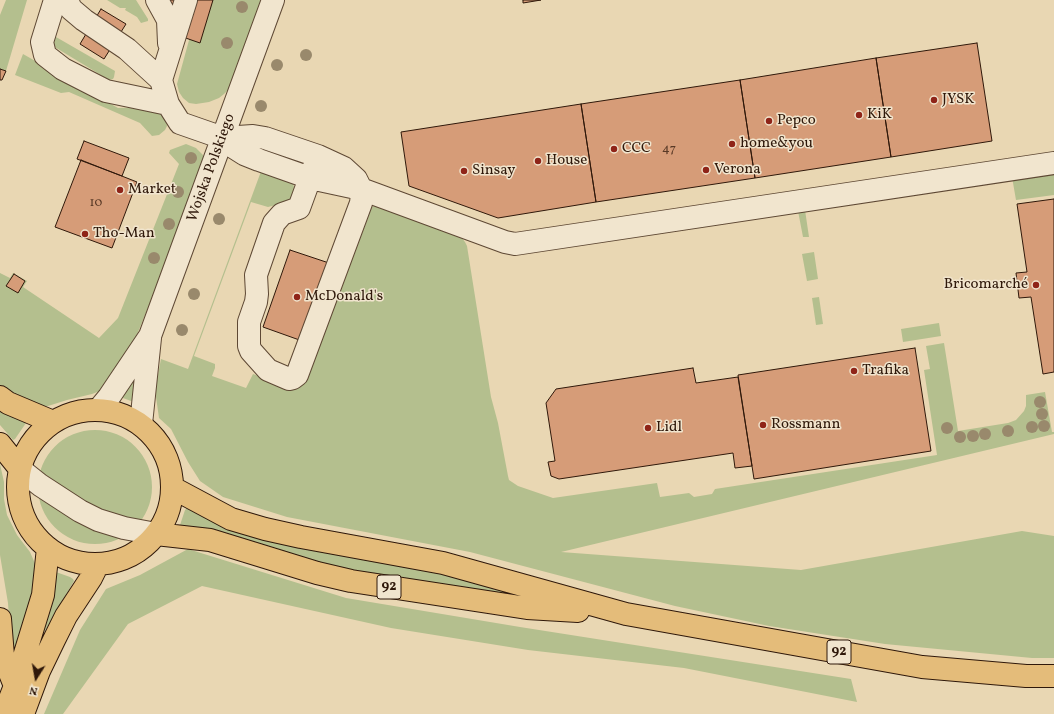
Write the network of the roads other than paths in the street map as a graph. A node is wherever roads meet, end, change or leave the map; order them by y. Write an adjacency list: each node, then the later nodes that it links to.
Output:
1 (55, 0): 8 (street)
2 (67, 0): 7 (street)
3 (157, 0): 6 (street)
4 (273, 0): 9 (street, Wojska Polskiego)
5 (181, 4): 6 (street)
6 (170, 50): 7 (street)
7 (161, 80): 8 (street)
8 (168, 104): 9 (street)
9 (223, 138): 10 (street); 12 (street); 14 (street, Wojska Polskiego)
10 (318, 156): 12 (street); 13 (street)
11 (1054, 163): 13 (street)
12 (310, 178): 13 (street); 13 (street)
13 (362, 189)
14 (150, 336): 16 (street, Wojska Polskiego); 18 (street, Wojska Polskiego)
15 (0, 397): 17 (main road)
16 (99, 409): 17 (main road); 18 (main road)
17 (53, 422): 20 (main road)
18 (141, 424): 21 (main road)
19 (0, 444): 20 (main road)
20 (20, 468): 22 (street); 23 (main road)
21 (173, 488): 22 (main road); 25 (main road, 92)
22 (156, 534): 24 (main road); 25 (main road, 92)
23 (48, 548): 24 (main road); 28 (main road)
24 (98, 564): 30 (main road)
25 (626, 614): 27 (main road, 92)
26 (0, 618): 28 (main road)
27 (1054, 676)
28 (15, 686): 29 (main road)
29 (4, 714)
30 (24, 714)

